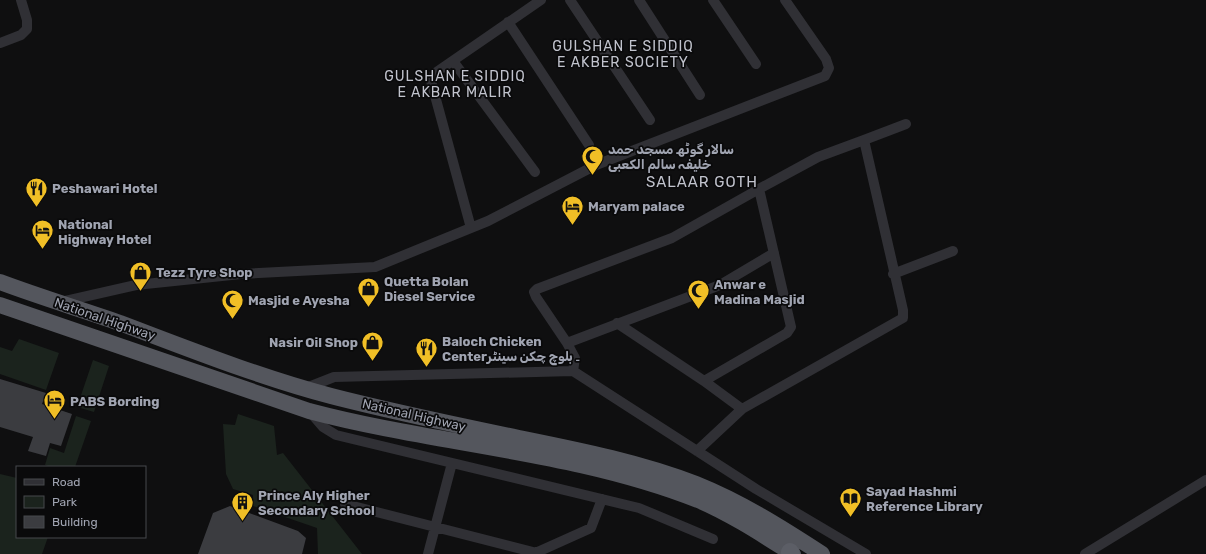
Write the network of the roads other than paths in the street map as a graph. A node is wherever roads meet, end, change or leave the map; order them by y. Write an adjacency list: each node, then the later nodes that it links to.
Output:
1 (22, 0): 8 (street)
2 (541, 0): 7 (street)
3 (570, 0): 12 (street)
4 (638, 0): 11 (street)
5 (713, 0): 10 (street)
6 (785, 0): 18 (street)
7 (508, 22): 9 (street); 15 (street)
8 (0, 43)
9 (453, 61): 16 (street); 18 (street)
10 (756, 64)
11 (700, 95)
12 (650, 120)
13 (906, 124): 14 (street)
14 (864, 140): 17 (street); 21 (street)
15 (589, 145)
16 (535, 172)
17 (759, 189): 20 (street); 26 (street)
18 (471, 228): 23 (street)
19 (953, 251): 21 (street)
20 (774, 253): 25 (street); 28 (street)
21 (893, 274): 30 (street)
22 (7, 285): 23 (highway, National Highway); 24 (highway)
23 (57, 303): 29 (highway, National Highway)
24 (5, 307): 31 (highway, National Highway)
25 (617, 324): 26 (street); 28 (street)
26 (567, 342): 27 (street)
27 (573, 371): 29 (street); 32 (street)
28 (704, 381): 30 (street)
29 (306, 388): 42 (highway, National Highway)
30 (742, 409): 32 (street)
31 (309, 410): 33 (street); 40 (highway, National Highway)
32 (697, 451): 43 (street)
33 (452, 463): 35 (street); 37 (street)
34 (1206, 480): 44 (street)
35 (602, 499): 38 (street); 39 (street)
36 (345, 504): 37 (street)
37 (435, 526): 39 (street); 41 (street)
38 (713, 539)
39 (535, 553)
40 (791, 553)
41 (428, 554)
42 (822, 554)
43 (866, 554)
44 (1085, 554)

